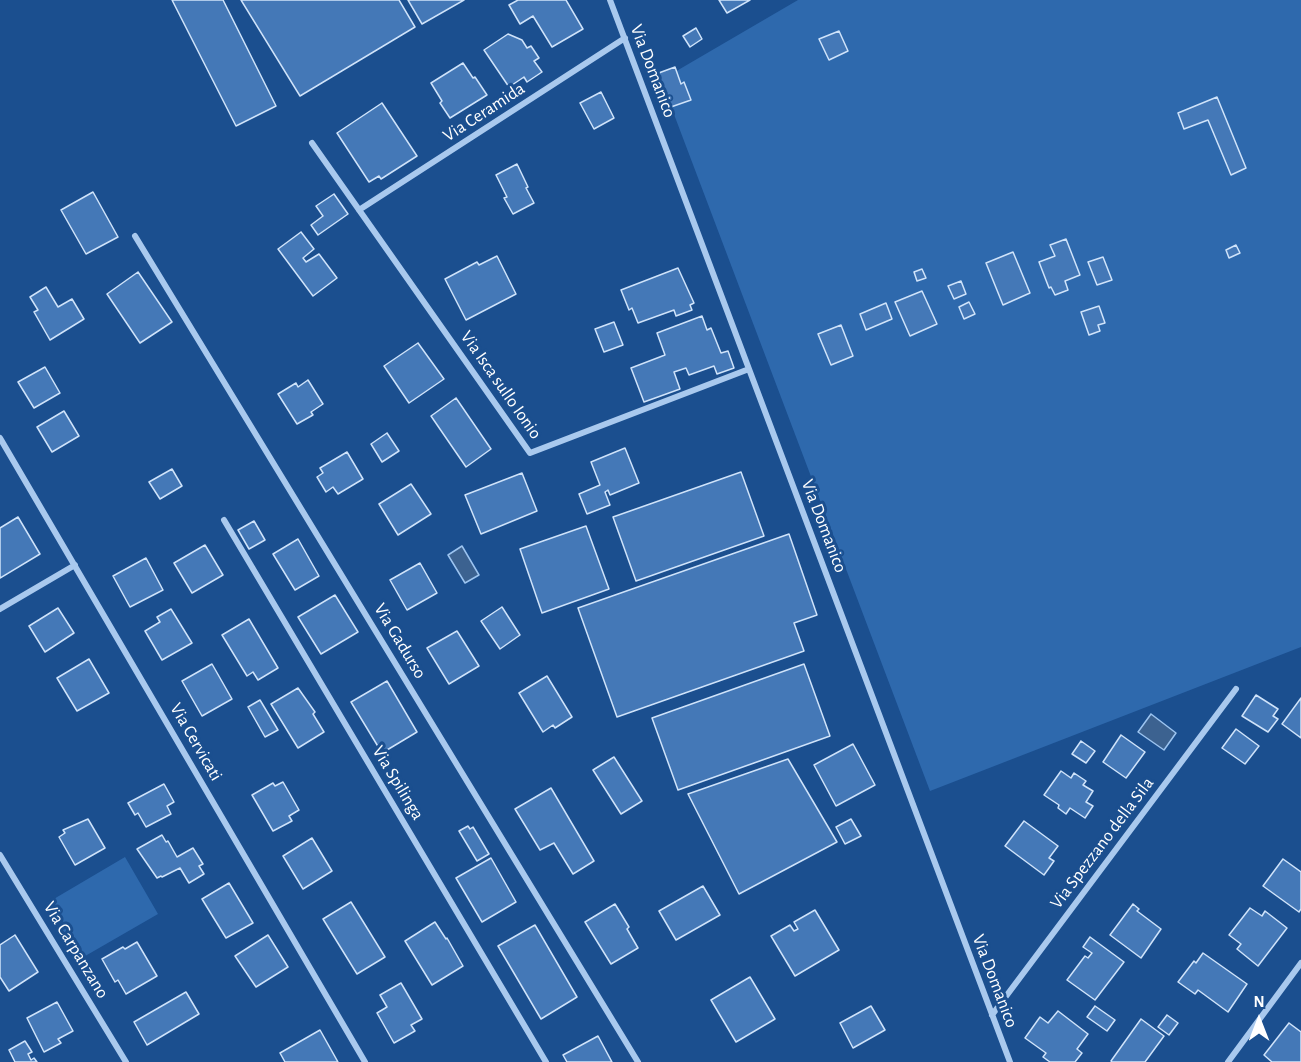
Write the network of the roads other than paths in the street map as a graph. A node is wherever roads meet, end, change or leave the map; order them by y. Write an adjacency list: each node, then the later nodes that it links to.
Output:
1 (620, 0): 2 (street)
2 (611, 2): 3 (street, Via Domanico)
3 (625, 38): 5 (street, Via Ceramida); 7 (street, Via Domanico)
4 (312, 143): 5 (street, Via Isca sullo Ionio)
5 (359, 210): 7 (street, Via Isca sullo Ionio)
6 (135, 236): 19 (street, Via Gadurso)
7 (749, 369): 15 (street, Via Domanico)
8 (0, 438): 10 (street, Via Cervicati)
9 (224, 520): 18 (street, Via Spilinga)
10 (75, 565): 11 (street); 17 (street, Via Cervicati)
11 (0, 609)
12 (1236, 689): 15 (street, Via Spezzano della Sila)
13 (0, 855): 16 (street, Via Carpanzano)
14 (1301, 963): 21 (street)
15 (992, 1015): 20 (street, Via Domanico)
16 (126, 1062)
17 (365, 1062)
18 (546, 1062)
19 (638, 1062)
20 (1010, 1062)
21 (1228, 1062)

